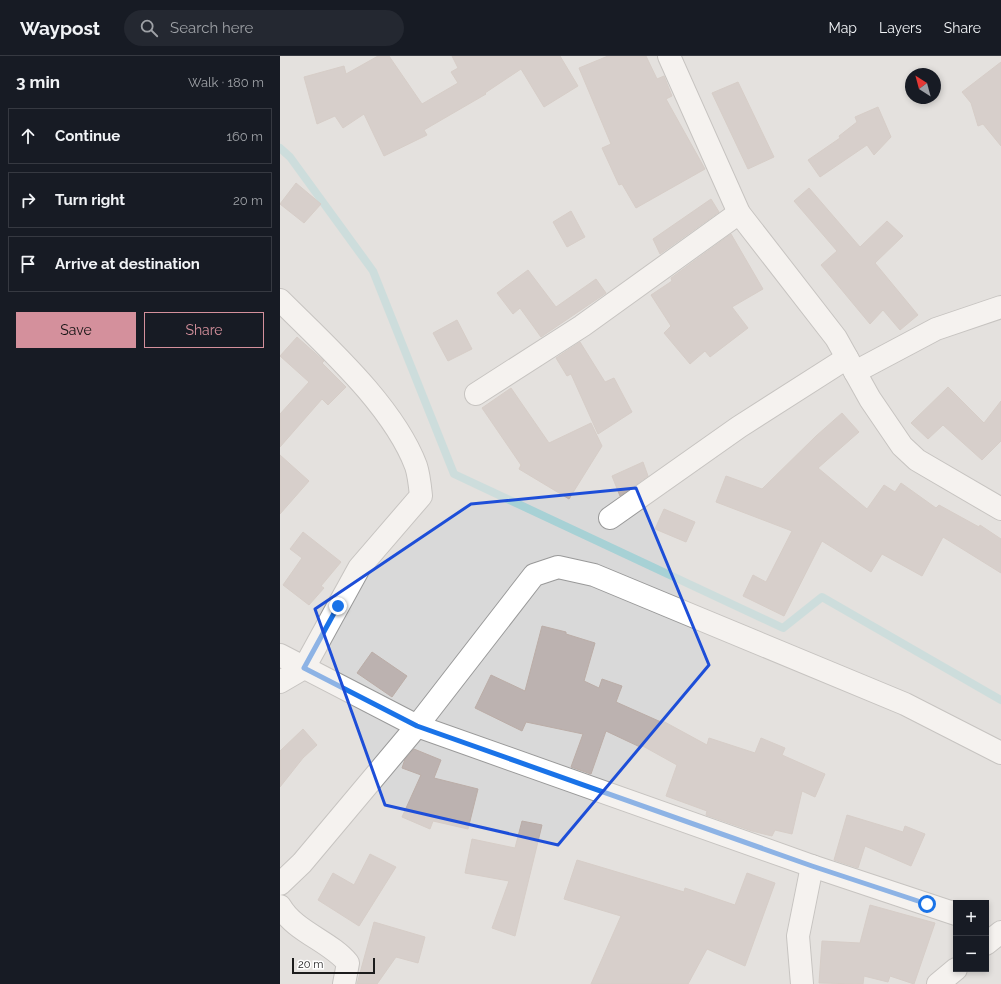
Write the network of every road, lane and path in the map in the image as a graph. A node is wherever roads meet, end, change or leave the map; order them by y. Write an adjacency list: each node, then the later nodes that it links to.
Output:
1 (669, 56): 2 (street)
2 (739, 213): 5 (street); 6 (street)
3 (280, 300): 10 (street)
4 (1001, 307): 5 (street)
5 (851, 365): 7 (street); 8 (street)
6 (476, 394)
7 (1001, 509)
8 (610, 518)
9 (280, 655): 10 (street)
10 (304, 668): 11 (street); 12 (street)
11 (280, 682)
12 (417, 726): 13 (street); 14 (street); 15 (street)
13 (1001, 753)
14 (812, 866): 17 (street); 24 (street)
15 (280, 884)
16 (280, 906): 23 (street)
17 (953, 913)
18 (989, 925): 19 (street)
19 (1001, 929)
20 (1001, 932): 21 (street)
21 (989, 942)
22 (953, 972): 25 (street)
23 (344, 984)
24 (802, 984)
25 (938, 984)

